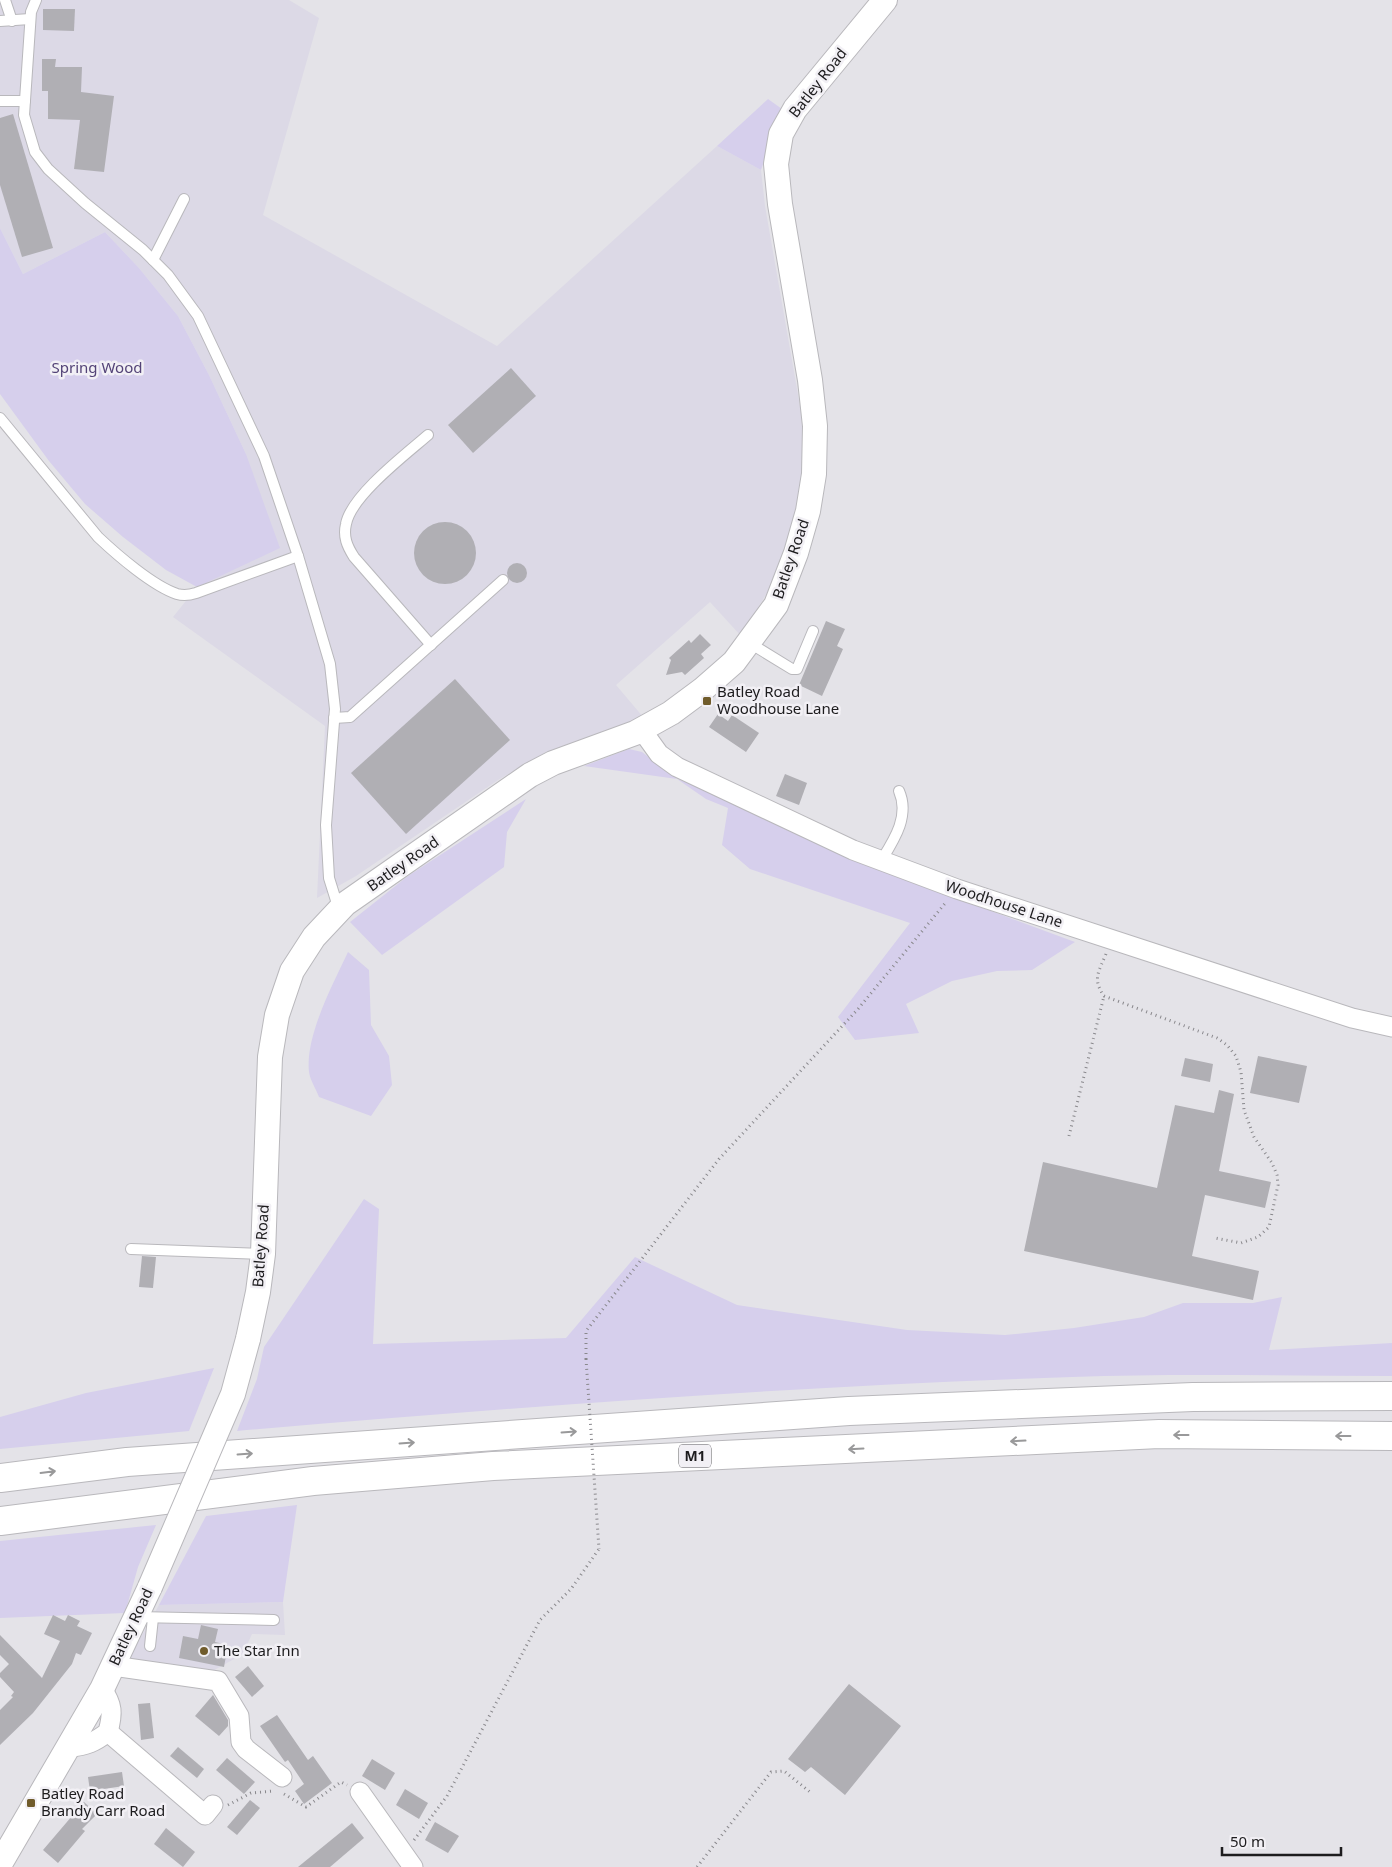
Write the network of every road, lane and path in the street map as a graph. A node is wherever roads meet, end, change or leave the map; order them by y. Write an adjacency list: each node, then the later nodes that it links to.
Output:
1 (5, 0): 4 (lane)
2 (36, 0): 5 (lane)
3 (885, 0): 16 (street, Batley Road)
4 (12, 20): 5 (lane); 6 (lane)
5 (30, 20): 8 (lane)
6 (0, 21)
7 (0, 101): 8 (lane)
8 (25, 101): 10 (lane)
9 (184, 199): 10 (lane)
10 (153, 260): 13 (lane)
11 (0, 418): 13 (lane)
12 (428, 435): 17 (lane)
13 (298, 556): 18 (lane)
14 (503, 580): 17 (lane)
15 (813, 631): 16 (lane)
16 (748, 642): 19 (street, Batley Road)
17 (431, 645): 18 (lane)
18 (334, 718): 23 (lane)
19 (641, 730): 21 (street, Woodhouse Lane); 23 (street, Batley Road)
20 (899, 791): 21 (lane)
21 (881, 860): 22 (street, Woodhouse Lane)
22 (957, 890): 24 (street, Woodhouse Lane); 46 (path, bridge)
23 (339, 911): 30 (street, Batley Road)
24 (1112, 940): 25 (path); 26 (street, Woodhouse Lane)
25 (1104, 996): 27 (path); 28 (path)
26 (1392, 1027)
27 (1069, 1136)
28 (1215, 1238)
29 (131, 1249): 30 (lane)
30 (262, 1254): 35 (street, Batley Road, bridge)
31 (1392, 1396): 33 (highway, M1, one-way to 31)
32 (1392, 1436): 34 (highway, M1, one-way to 34)
33 (0, 1478)
34 (0, 1521)
35 (145, 1618): 36 (lane); 37 (lane); 38 (street, Batley Road)
36 (274, 1620)
37 (150, 1646)
38 (113, 1666): 39 (street, Batley Road); 42 (street)
39 (102, 1689): 40 (street); 41 (street, Batley Road)
40 (108, 1732): 41 (street); 45 (street)
41 (70, 1747): 47 (street, Batley Road)
42 (282, 1777)
43 (360, 1792): 45 (path); 46 (street)
44 (810, 1792): 48 (path)
45 (213, 1805)
46 (411, 1862)
47 (0, 1864)
48 (697, 1867)

